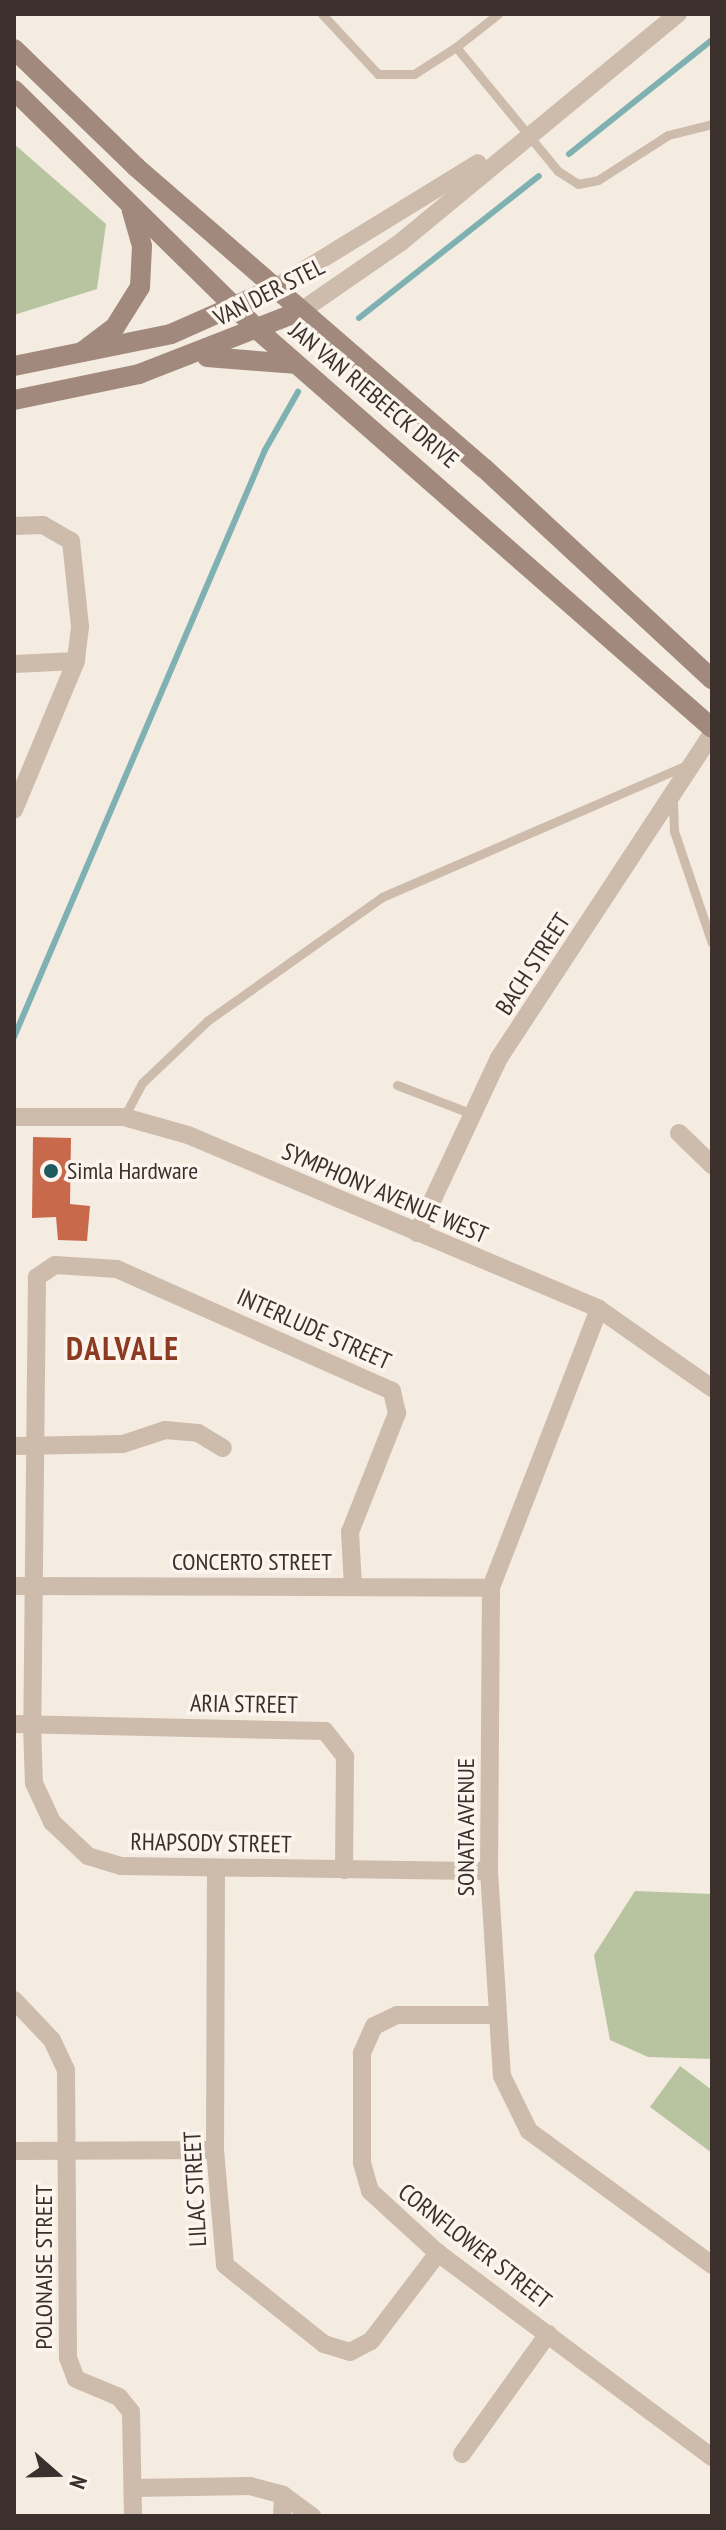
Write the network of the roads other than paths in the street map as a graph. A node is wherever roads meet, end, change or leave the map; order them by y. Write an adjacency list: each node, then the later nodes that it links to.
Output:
1 (322, 14): 4 (lane)
2 (498, 14): 4 (lane)
3 (678, 14): 8 (street, VAN DER STEL)
4 (456, 47): 8 (lane)
5 (14, 49): 11 (main road, JAN VAN RIEBEECK DRIVE)
6 (14, 90): 10 (main road, JAN VAN RIEBEECK DRIVE)
7 (712, 124): 8 (lane)
8 (527, 132): 9 (street, VAN DER STEL)
9 (506, 149): 11 (street, VAN DER STEL); 13 (street, VAN DER STEL)
10 (131, 207): 12 (main road, JAN VAN RIEBEECK DRIVE); 16 (main road)
11 (275, 288): 12 (main road, VAN DER STEL); 13 (main road, JAN VAN RIEBEECK DRIVE)
12 (235, 309): 14 (main road, JAN VAN RIEBEECK DRIVE); 16 (main road, VAN DER STEL)
13 (301, 311): 14 (main road, VAN DER STEL); 23 (main road, JAN VAN RIEBEECK DRIVE)
14 (259, 331): 15 (main road, VAN DER STEL); 17 (main road, JAN VAN RIEBEECK DRIVE)
15 (194, 357): 17 (main road); 19 (main road, VAN DER STEL)
16 (72, 358): 18 (main road, VAN DER STEL)
17 (295, 364): 24 (main road, JAN VAN RIEBEECK DRIVE)
18 (14, 366)
19 (14, 400)
20 (14, 526): 21 (street)
21 (76, 661): 22 (street); 28 (street)
22 (14, 664)
23 (712, 679)
24 (712, 728)
25 (712, 734): 26 (street, BACH STREET)
26 (693, 763): 27 (street, BACH STREET); 33 (lane)
27 (674, 791): 29 (lane); 31 (street, BACH STREET)
28 (14, 810)
29 (712, 943)
30 (397, 1085): 31 (lane)
31 (470, 1113): 36 (street, BACH STREET)
32 (14, 1117): 33 (street, SYMPHONY AVENUE WEST)
33 (124, 1117): 36 (street, SYMPHONY AVENUE WEST)
34 (679, 1133): 35 (street)
35 (712, 1165)
36 (417, 1233): 38 (street, SYMPHONY AVENUE WEST)
37 (32, 1289): 40 (street, RHAPSODY STREET); 43 (street, INTERLUDE STREET)
38 (599, 1309): 39 (street, SYMPHONY AVENUE WEST); 44 (street, SONATA AVENUE)
39 (712, 1388)
40 (22, 1446): 41 (street); 42 (street, RHAPSODY STREET)
41 (223, 1448)
42 (22, 1586): 43 (street, CONCERTO STREET); 45 (street, RHAPSODY STREET)
43 (353, 1586): 44 (street, CONCERTO STREET)
44 (491, 1588): 48 (street, SONATA AVENUE)
45 (23, 1724): 46 (street, RHAPSODY STREET); 47 (street, ARIA STREET)
46 (216, 1869): 47 (street, RHAPSODY STREET); 51 (street, LILAC STREET)
47 (344, 1870): 48 (street, RHAPSODY STREET)
48 (489, 1871): 50 (street, SONATA AVENUE)
49 (14, 2000): 53 (street, POLONAISE STREET)
50 (497, 2015): 54 (street, CORNFLOWER STREET); 55 (street, SONATA AVENUE)
51 (215, 2150): 53 (street); 54 (street, LILAC STREET)
52 (14, 2151): 53 (street)
53 (68, 2151): 59 (street, POLONAISE STREET)
54 (438, 2253): 56 (street, CORNFLOWER STREET)
55 (712, 2265)
56 (548, 2334): 57 (street); 58 (street, CORNFLOWER STREET)
57 (462, 2454)
58 (712, 2457)
59 (133, 2488): 60 (street); 61 (street, POLONAISE STREET)
60 (283, 2495): 62 (street); 63 (street)
61 (133, 2516)
62 (282, 2516)
63 (312, 2516)

